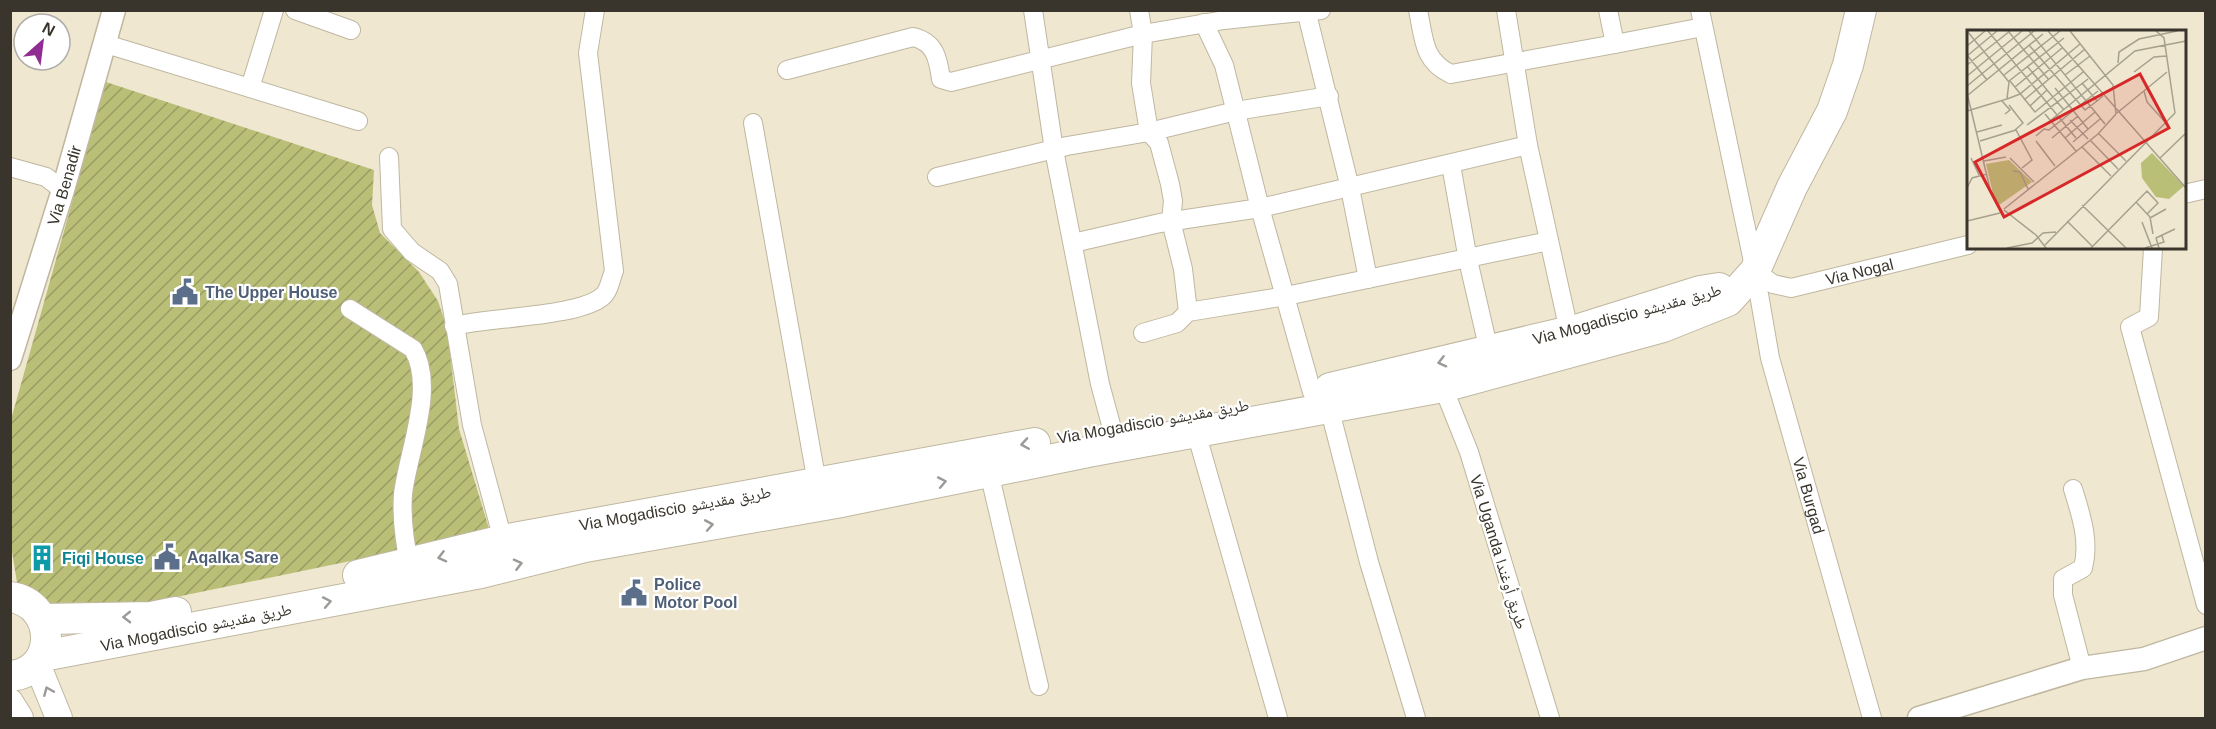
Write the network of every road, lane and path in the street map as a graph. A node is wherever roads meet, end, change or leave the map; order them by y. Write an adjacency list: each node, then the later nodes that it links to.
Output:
1 (114, 10): 17 (street, Via Benadir)
2 (274, 10): 22 (street)
3 (295, 10): 15 (street)
4 (595, 10): 50 (street)
5 (1033, 10): 19 (street)
6 (1139, 10): 16 (street)
7 (1418, 10): 20 (street)
8 (1506, 10): 20 (street)
9 (1608, 10): 18 (street)
10 (1861, 10): 45 (highway)
11 (1311, 12): 12 (street); 23 (street)
12 (1224, 15): 14 (street)
13 (1701, 19): 18 (street); 45 (street, Via Burgad)
14 (1204, 23): 16 (street); 24 (street)
15 (351, 30)
16 (1143, 34): 19 (street); 27 (street)
17 (106, 44): 22 (street); 36 (street, Via Benadir)
18 (1615, 44): 20 (street)
19 (1042, 58): 21 (street); 29 (street)
20 (1514, 63): 28 (street)
21 (787, 69)
22 (250, 88): 25 (street)
23 (1329, 96): 24 (street); 34 (street)
24 (1236, 111): 27 (street); 38 (street)
25 (358, 121)
26 (753, 123): 61 (street)
27 (1149, 132): 29 (street); 39 (street)
28 (1528, 145): 31 (street); 40 (street)
29 (1054, 150): 33 (street); 41 (street)
30 (389, 157): 50 (street)
31 (1451, 165): 34 (street); 44 (street)
32 (10, 167): 36 (street)
33 (937, 177)
34 (1350, 188): 38 (street); 46 (street)
35 (2205, 189): 37 (street)
36 (63, 190): 54 (street, Via Benadir)
37 (2186, 194)
38 (1260, 208): 39 (street); 47 (street)
39 (1171, 221): 41 (street); 49 (street)
40 (1549, 241): 44 (street); 51 (street)
41 (1073, 243): 58 (street)
42 (1967, 245): 45 (street, Via Nogal)
43 (2153, 249): 67 (street)
44 (1468, 260): 46 (street); 53 (street)
45 (1749, 278): 51 (highway, Via Mogadiscio طريق مقديشو); 55 (highway, Via Mogadiscio طريق مقديشو); 79 (street, Via Burgad)
46 (1368, 279): 47 (street)
47 (1286, 296): 49 (street); 56 (street)
48 (350, 309): 65 (street)
49 (1188, 312): 52 (street)
50 (454, 326): 64 (street)
51 (1569, 331): 53 (highway, Via Mogadiscio طريق مقديشو)
52 (1143, 333)
53 (1489, 351): 56 (highway, Via Mogadiscio طريق مقديشو, one-way to 56)
54 (10, 359)
55 (1443, 387): 56 (highway, Via Mogadiscio طريق مقديشو); 78 (street, Via Uganda طريق أوغندا)
56 (1321, 399): 57 (highway, Via Mogadiscio طريق مقديشو); 58 (highway, Via Mogadiscio طريق مقديشو); 77 (street)
57 (1196, 432): 58 (highway, Via Mogadiscio طريق مقديشو); 76 (street)
58 (1115, 438): 59 (highway, Via Mogadiscio طريق مقديشو); 60 (highway, Via Mogadiscio طريق مقديشو, one-way to 60)
59 (989, 472): 60 (highway, Via Mogadiscio طريق مقديشو, one-way to 59); 72 (street)
60 (904, 479): 61 (highway, Via Mogadiscio طريق مقديشو); 63 (highway, Via Mogadiscio طريق مقديشو)
61 (817, 483): 63 (highway, Via Mogadiscio طريق مقديشو)
62 (2073, 489): 71 (street)
63 (773, 502): 64 (highway, Via Mogadiscio طريق مقديشو); 65 (highway, Via Mogadiscio طريق مقديشو, one-way to 63)
64 (502, 540): 65 (highway, Via Mogadiscio طريق مقديشو, one-way to 65)
65 (411, 575): 68 (highway, Via Mogadiscio طريق مقديشو, one-way to 68); 70 (highway, Via Mogadiscio طريق مقديشو, one-way to 65)
66 (10, 597): 68 (highway)
67 (2205, 605)
68 (44, 619): 70 (highway)
69 (2205, 638): 71 (street)
70 (30, 666): 75 (main road, one-way to 70)
71 (2082, 668): 80 (street)
72 (1039, 687)
73 (10, 702): 74 (main road)
74 (20, 718)
75 (59, 718)
76 (1278, 718)
77 (1416, 718)
78 (1550, 718)
79 (1872, 718)
80 (1919, 718)

